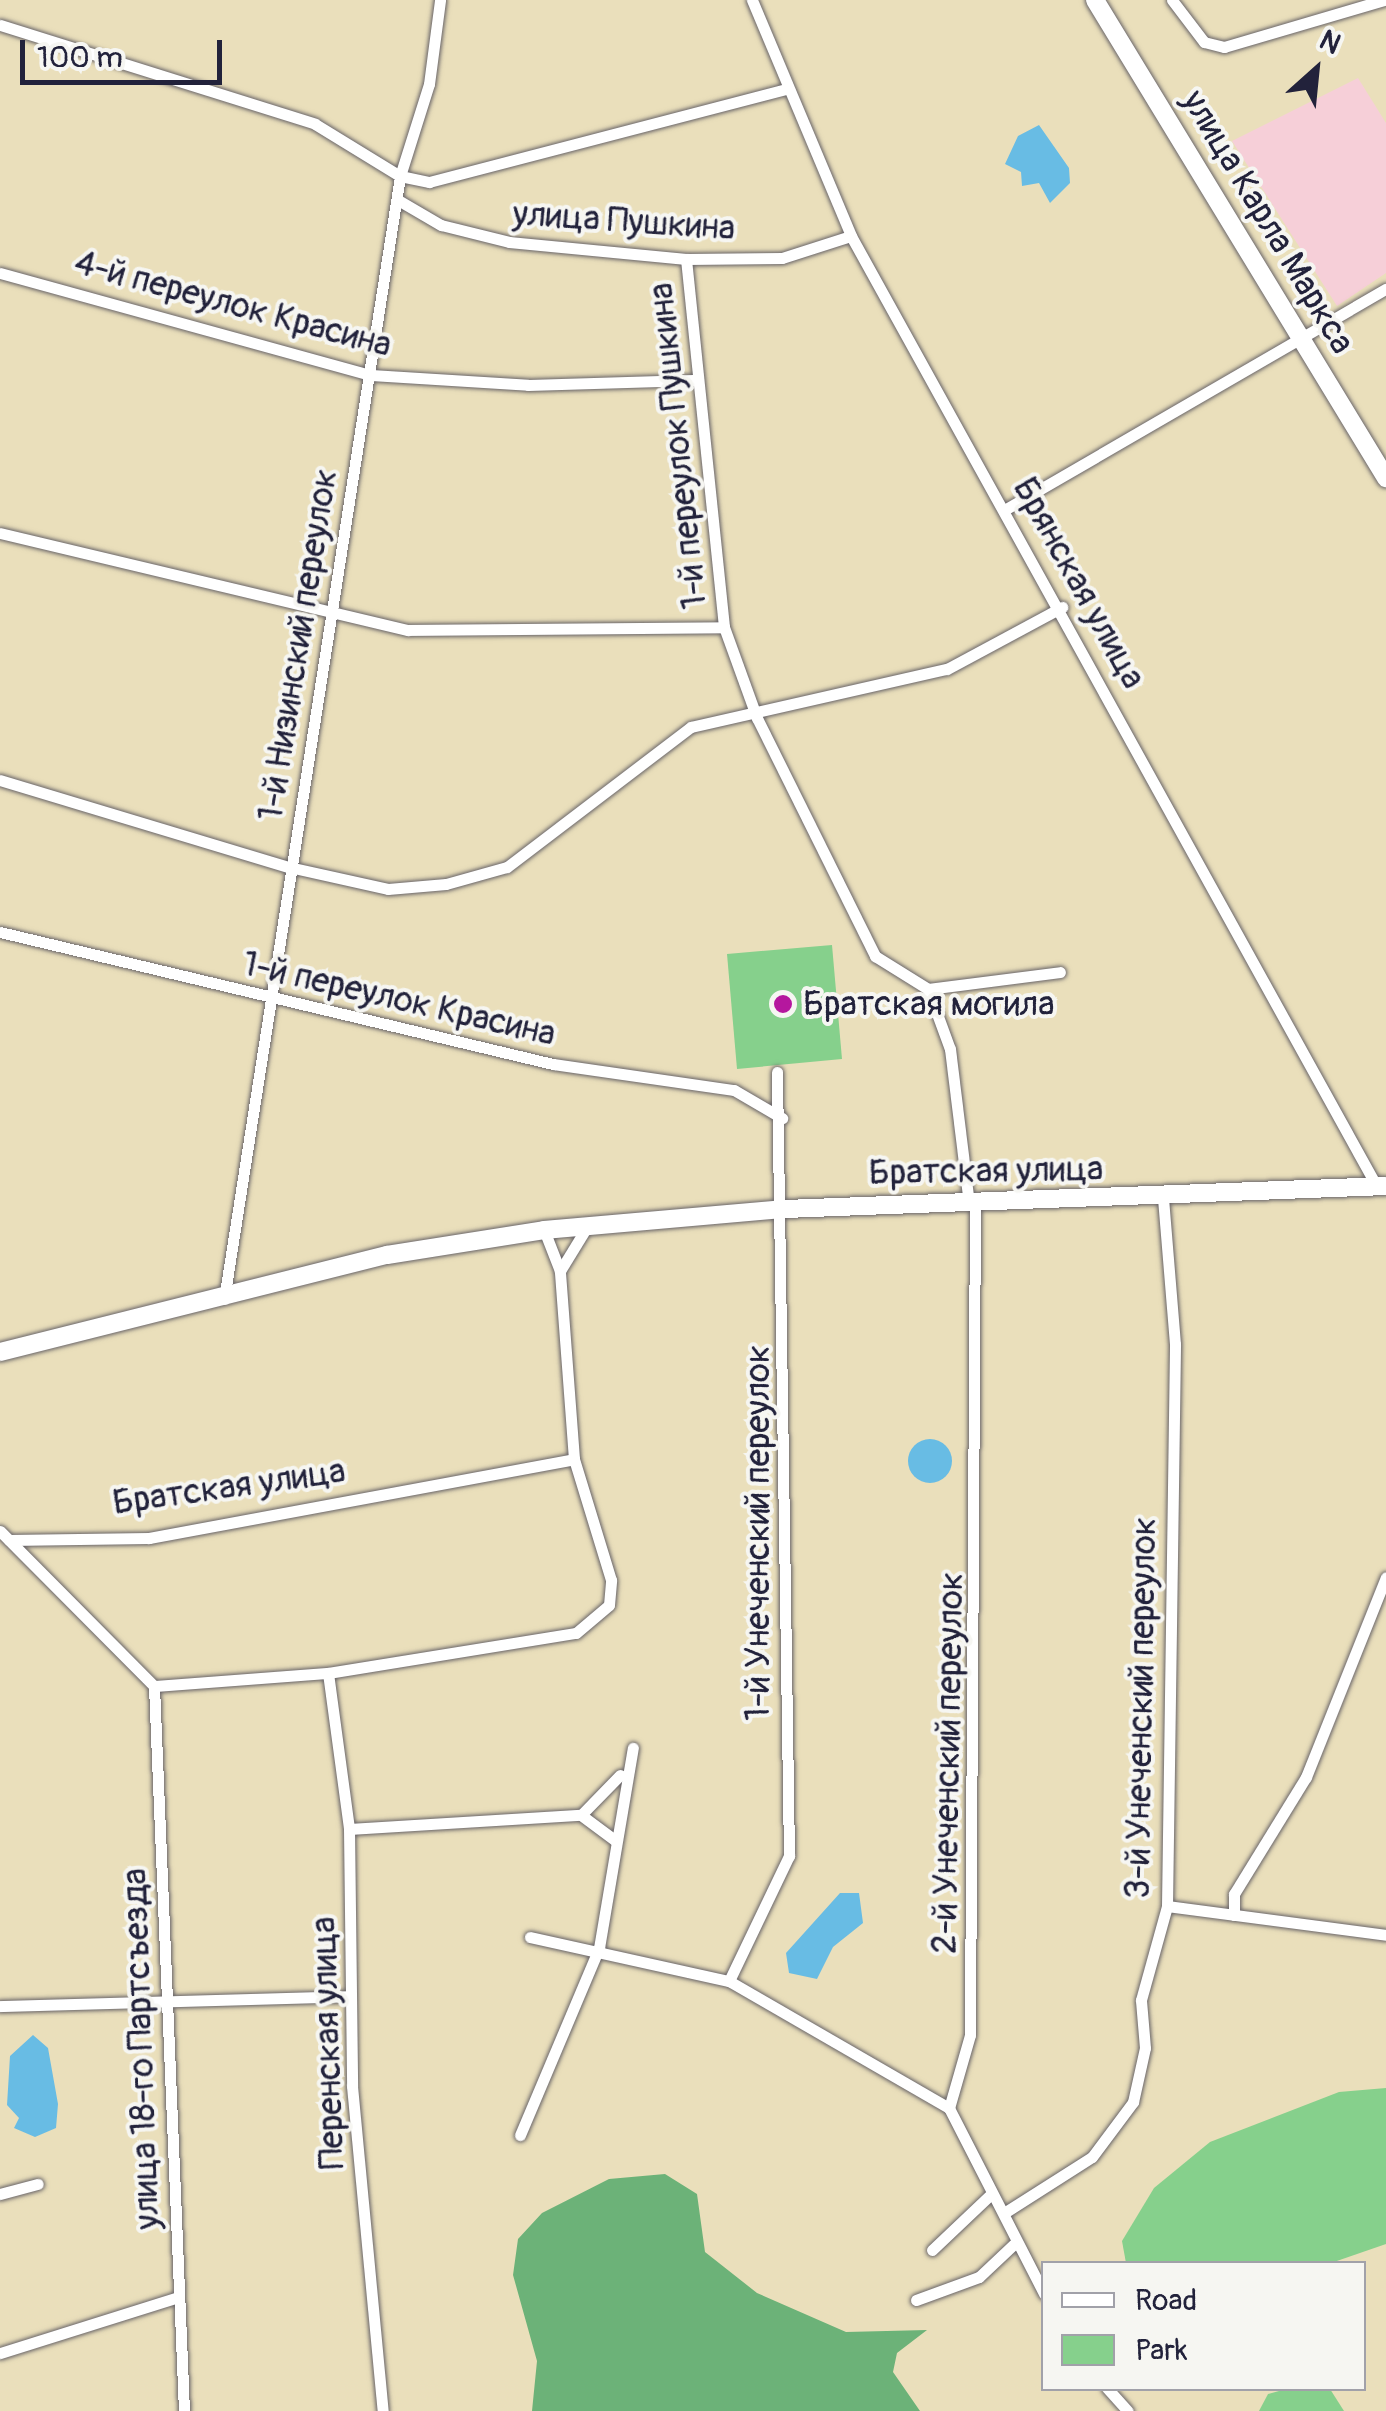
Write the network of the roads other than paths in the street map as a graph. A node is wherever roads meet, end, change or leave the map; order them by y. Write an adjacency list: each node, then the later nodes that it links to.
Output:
1 (440, 0): 8 (street, 1-й Низинский переулок)
2 (752, 0): 7 (street, Брянская улица)
3 (1095, 0): 14 (street, улица Карла Маркса)
4 (1172, 0): 5 (street)
5 (1384, 0)
6 (0, 25): 8 (street)
7 (785, 89): 8 (street); 10 (street, Брянская улица)
8 (400, 176): 9 (street, 1-й Низинский переулок)
9 (398, 200): 11 (street, улица Пушкина); 15 (street, 1-й Низинский переулок)
10 (851, 236): 11 (street, улица Пушкина); 18 (street, Брянская улица)
11 (686, 259): 16 (street, 1-й переулок Пушкина)
12 (0, 273): 15 (street, 4-й переулок Красина)
13 (1386, 289): 14 (street)
14 (1302, 341): 17 (street, улица Карла Маркса); 18 (street)
15 (371, 375): 16 (street, 4-й переулок Красина); 21 (street, 1-й Низинский переулок)
16 (694, 380): 22 (street, 1-й переулок Пушкина)
17 (1386, 478)
18 (1006, 509): 20 (street, Брянская улица)
19 (0, 533): 21 (street)
20 (1062, 607): 23 (street); 32 (street, Брянская улица)
21 (331, 610): 22 (street); 25 (street, 1-й Низинский переулок)
22 (724, 627): 23 (street, 1-й переулок Пушкина)
23 (757, 718): 25 (street); 28 (street, 1-й переулок Пушкина)
24 (0, 780): 25 (street)
25 (289, 867): 29 (street, 1-й Низинский переулок)
26 (0, 932): 29 (street, 1-й переулок Красина)
27 (1060, 972): 28 (street)
28 (928, 989): 34 (street, 2-й Унеченский переулок)
29 (266, 996): 31 (street, 1-й переулок Красина); 39 (street, 1-й Низинский переулок)
30 (777, 1072): 31 (street, 1-й Унеченский переулок)
31 (782, 1118): 35 (street, 1-й Унеченский переулок)
32 (1381, 1186): 33 (street, Братская улица)
33 (1163, 1199): 34 (street, Братская улица); 51 (street, 3-й Унеченский переулок)
34 (972, 1204): 35 (street, Братская улица); 60 (street, 2-й Унеченский переулок)
35 (784, 1209): 36 (street, Братская улица); 56 (street, 1-й Унеченский переулок)
36 (587, 1226): 37 (street, Братская улица); 38 (street)
37 (544, 1230): 38 (street); 39 (street, Братская улица)
38 (560, 1271): 41 (street)
39 (223, 1303): 40 (street, Братская улица)
40 (0, 1352)
41 (574, 1460): 42 (street, Братская улица); 44 (street)
42 (4, 1535): 45 (street)
43 (1386, 1576): 52 (street)
44 (328, 1673): 45 (street); 49 (street, Перенская улица)
45 (154, 1686): 57 (street, улица 18-го Партсъезда)
46 (632, 1748): 47 (street)
47 (622, 1772): 48 (street); 50 (street)
48 (581, 1815): 49 (street); 50 (street)
49 (349, 1829): 58 (street, Перенская улица)
50 (617, 1842): 55 (street)
51 (1167, 1906): 52 (street); 65 (street, 3-й Унеченский переулок)
52 (1234, 1915): 53 (street)
53 (1386, 1935)
54 (530, 1937): 55 (street)
55 (599, 1948): 56 (street); 61 (street)
56 (729, 1980): 60 (street)
57 (167, 1995): 58 (street); 59 (street); 69 (street, улица 18-го Партсъезда)
58 (351, 1996): 74 (street, Перенская улица)
59 (0, 2006)
60 (949, 2108): 64 (street)
61 (520, 2134)
62 (38, 2184): 63 (street)
63 (0, 2194)
64 (990, 2195): 65 (street); 67 (street)
65 (1004, 2213): 66 (street)
66 (1013, 2246): 68 (street); 70 (street)
67 (932, 2250)
68 (1041, 2289)
69 (176, 2298): 71 (street); 73 (street, улица 18-го Партсъезда)
70 (916, 2300)
71 (0, 2353)
72 (1111, 2391): 75 (street)
73 (184, 2411)
74 (382, 2411)
75 (1128, 2411)

